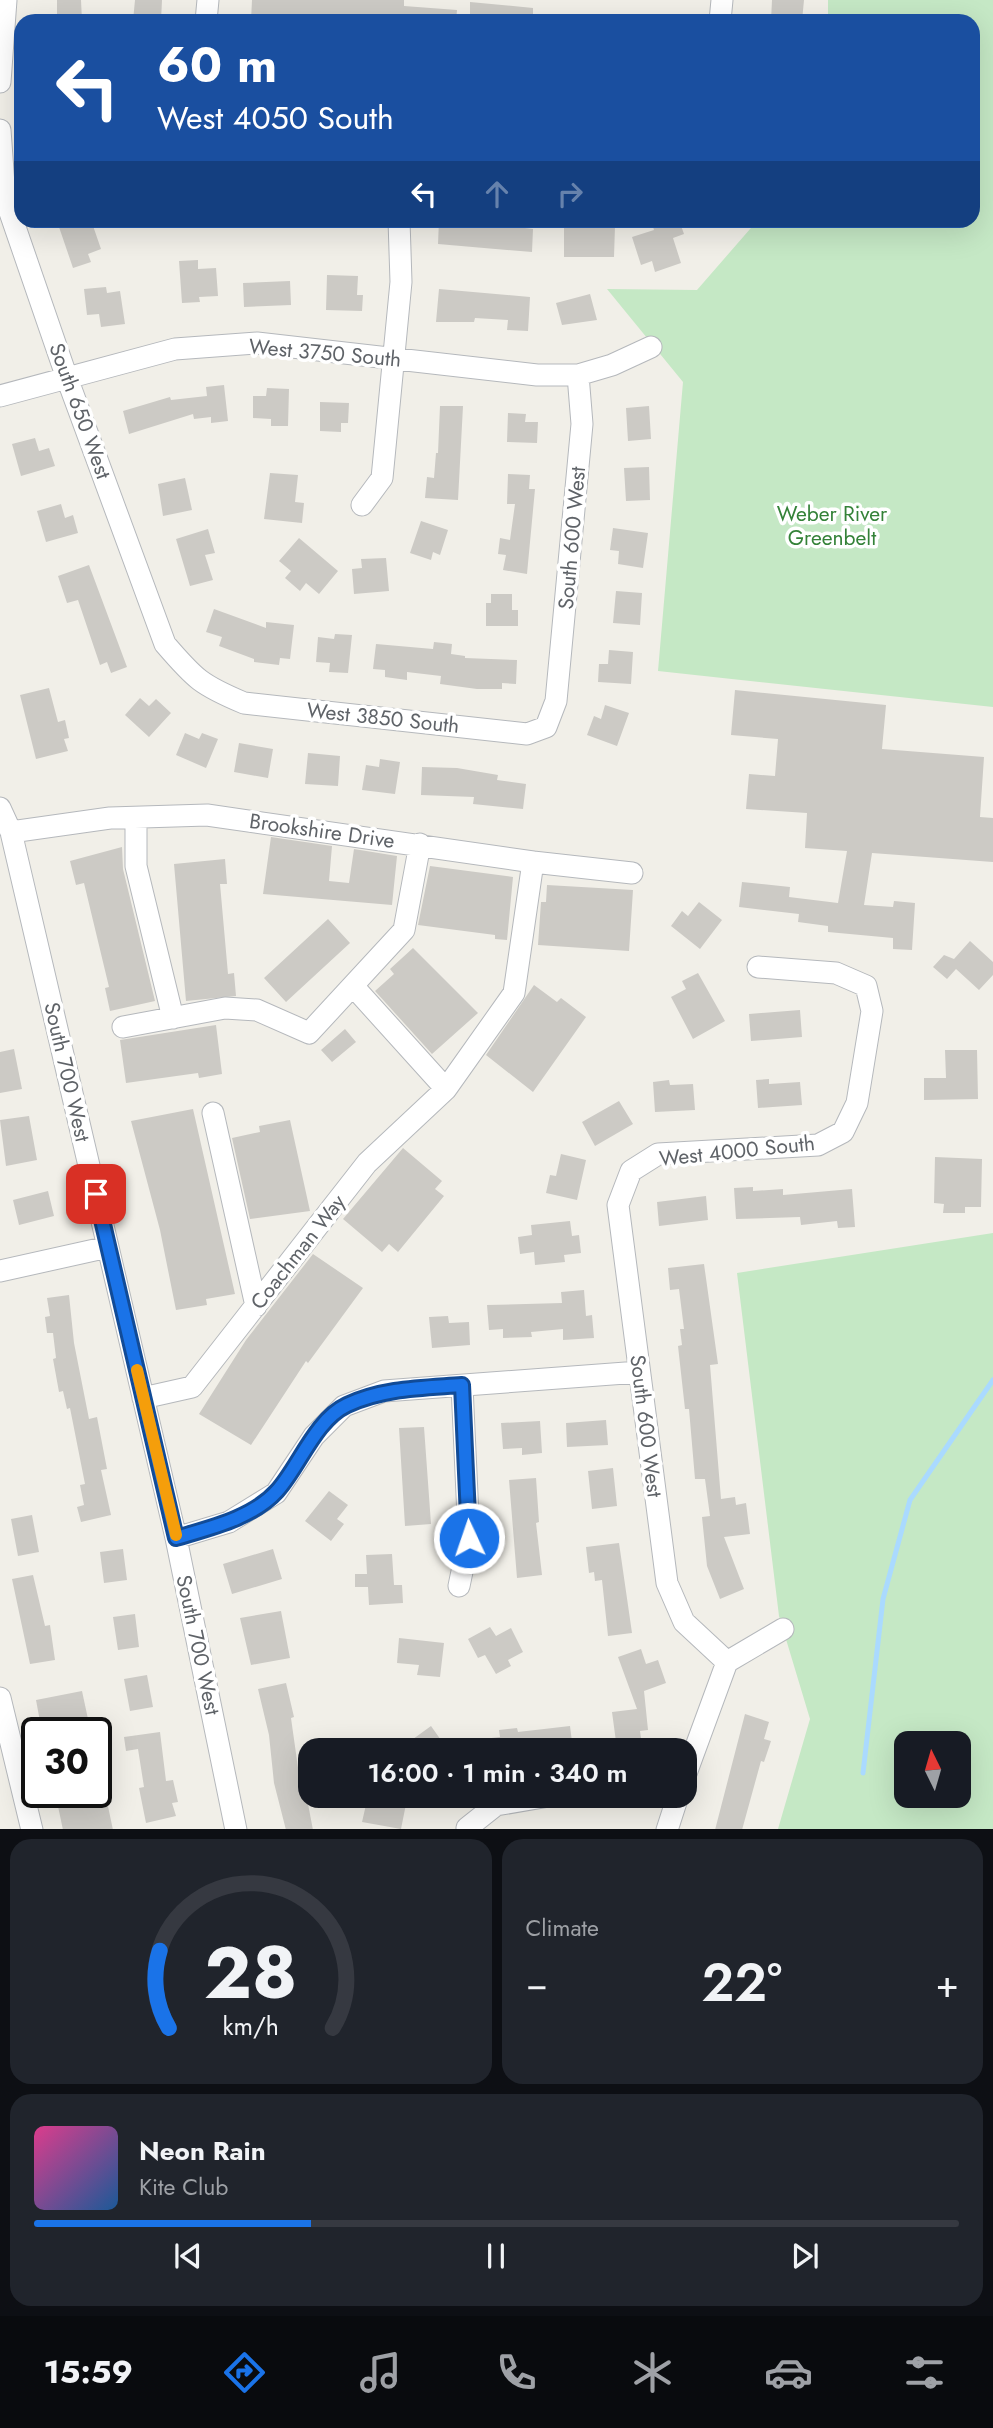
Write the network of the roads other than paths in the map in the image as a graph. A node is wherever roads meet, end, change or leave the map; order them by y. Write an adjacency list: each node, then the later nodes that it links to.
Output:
1 (6, 0): 2 (street)
2 (0, 82)
3 (0, 130): 4 (street, South 650 West)
4 (14, 224)
5 (15, 228): 10 (street, South 650 West)
6 (399, 228): 8 (street)
7 (651, 346): 9 (street, West 3750 South)
8 (394, 359): 9 (street, West 3750 South); 10 (street, West 3750 South); 12 (street)
9 (578, 375): 14 (street, South 600 West)
10 (67, 378): 11 (street, West 3750 South); 13 (street, South 650 West)
11 (0, 396)
12 (362, 505)
13 (195, 680): 14 (street, West 3850 South)
14 (556, 701)
15 (0, 808): 17 (street, South 700 West)
16 (136, 818): 17 (street, Brookshire Drive); 18 (street, Brookshire Drive); 24 (street)
17 (11, 832): 21 (street, South 700 West)
18 (420, 844): 19 (street, Brookshire Drive); 23 (street)
19 (533, 862): 20 (street, Brookshire Drive); 26 (street, Coachman Way)
20 (632, 873)
21 (10, 876): 29 (street, South 700 West)
22 (758, 967): 28 (street, West 4000 South)
23 (353, 986): 24 (street); 26 (street)
24 (173, 1017): 25 (street)
25 (123, 1027)
26 (446, 1089): 31 (street, Coachman Way)
27 (213, 1113): 31 (street)
28 (631, 1171): 32 (street, South 600 West)
29 (108, 1247): 30 (street); 34 (street, South 700 West)
30 (0, 1271)
31 (256, 1306): 34 (street, Coachman Way)
32 (639, 1372): 33 (street); 38 (street, South 600 West)
33 (462, 1385): 35 (street); 36 (street)
34 (144, 1398): 35 (street, South 700 West)
35 (176, 1538): 45 (street, South 700 West)
36 (459, 1586)
37 (783, 1629): 38 (street)
38 (727, 1662): 40 (street)
39 (0, 1698): 44 (street)
40 (697, 1744)
41 (492, 1808): 43 (street)
42 (674, 1808): 46 (street)
43 (467, 1828)
44 (32, 1829)
45 (236, 1829)
46 (667, 1829)

